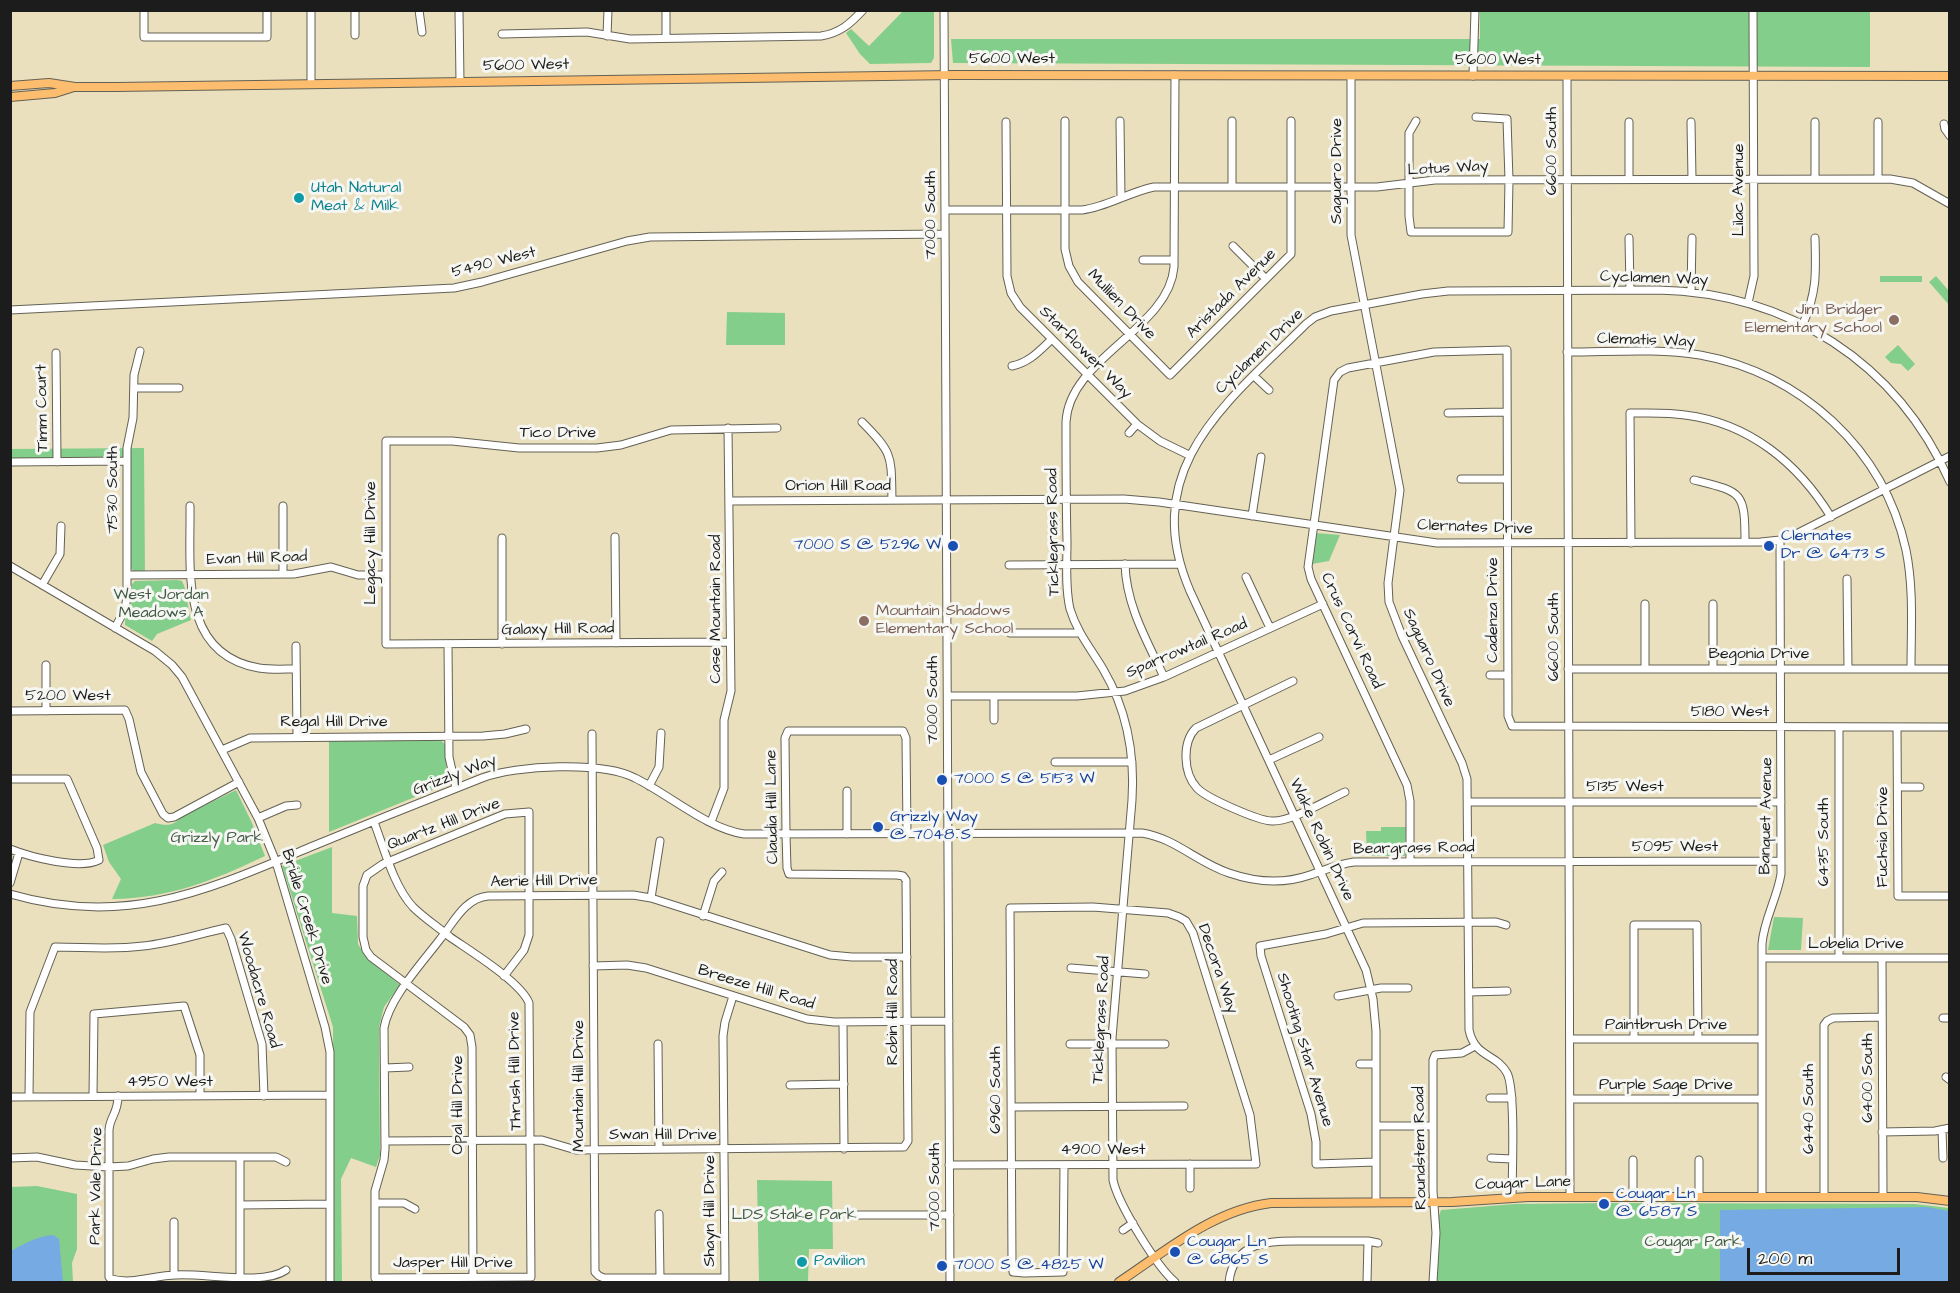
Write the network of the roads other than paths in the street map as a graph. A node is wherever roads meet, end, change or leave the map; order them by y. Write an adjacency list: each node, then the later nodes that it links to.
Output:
1 (144, 10): 2 (street)
2 (267, 10)
3 (311, 10): 26 (street)
4 (355, 10): 15 (street)
5 (419, 10): 13 (street)
6 (459, 10): 25 (street)
7 (608, 10): 16 (street)
8 (666, 10): 17 (street)
9 (863, 10): 17 (street)
10 (944, 10): 19 (street, 7000 South)
11 (1475, 10): 21 (street)
12 (1753, 10): 24 (street, Lilac Avenue)
13 (422, 32)
14 (502, 34): 16 (street)
15 (355, 35)
16 (607, 36): 17 (street)
17 (666, 38)
18 (1175, 75): 19 (main road, 5600 West); 20 (main road, 5600 West); 51 (street, Ticklegrass Road)
19 (944, 76): 25 (main road, 5600 West); 57 (street, 7000 South)
20 (1351, 76): 21 (main road, 5600 West); 54 (street, Saguaro Drive)
21 (1473, 76): 22 (main road, 5600 West)
22 (1567, 76): 24 (main road, 5600 West); 45 (street, 6600 South)
23 (1950, 76): 24 (main road, 5600 West)
24 (1753, 77): 48 (street, Lilac Avenue)
25 (460, 82): 26 (main road, 5600 West)
26 (311, 84): 28 (main road, 5600 West)
27 (10, 86): 28 (main road, 5600 West)
28 (75, 87): 29 (main road, 5600 West)
29 (10, 97)
30 (1476, 117): 49 (street)
31 (1291, 120): 53 (street, Aristada Avenue)
32 (1065, 121): 59 (street, Mullien Drive)
33 (1120, 121): 55 (street)
34 (1232, 121): 52 (street)
35 (1416, 121): 50 (street)
36 (1006, 122): 58 (street, Starflower Way)
37 (1629, 122): 46 (street)
38 (1691, 122): 47 (street)
39 (1815, 122): 43 (street)
40 (1878, 122): 44 (street)
41 (1944, 124): 42 (street)
42 (1950, 136)
43 (1815, 178): 44 (street, Lotus Way); 48 (street, Lotus Way)
44 (1878, 178): 56 (street, Lotus Way)
45 (1567, 179): 46 (street, Lotus Way); 49 (street, Lotus Way); 68 (street, 6600 South)
46 (1629, 179): 47 (street, Lotus Way)
47 (1692, 179): 48 (street, Lotus Way)
48 (1754, 179): 71 (street, Lilac Avenue)
49 (1509, 180): 50 (street, Lotus Way); 50 (street)
50 (1409, 183): 54 (street, Lotus Way)
51 (1174, 187): 52 (street, Lotus Way); 55 (street, Lotus Way); 66 (street, Ticklegrass Road)
52 (1232, 187): 53 (street, Lotus Way)
53 (1291, 187): 54 (street, Lotus Way); 67 (street, Aristada Avenue)
54 (1351, 187): 72 (street, Saguaro Drive)
55 (1120, 198): 59 (street, Lotus Way)
56 (1950, 204)
57 (945, 210): 58 (street, Lotus Way); 60 (street, 7000 South)
58 (1007, 210): 59 (street, Lotus Way); 76 (street, Starflower Way)
59 (1065, 210): 75 (street, Mullien Drive)
60 (945, 234): 73 (street, 5490 West); 111 (street, 7000 South)
61 (1629, 238): 69 (street)
62 (1692, 238): 70 (street)
63 (1815, 238): 74 (street)
64 (1233, 246): 67 (street)
65 (1143, 260): 66 (street)
66 (1174, 260): 75 (street, Ticklegrass Road)
67 (1266, 279): 84 (street, Aristada Avenue)
68 (1567, 290): 69 (street, Cyclamen Way); 72 (street, Cyclamen Drive); 79 (street, 6600 South)
69 (1629, 290): 70 (street, Cyclamen Way)
70 (1691, 292): 71 (street, Cyclamen Way)
71 (1748, 303): 74 (street, Cyclamen Way)
72 (1365, 305): 81 (street, Saguaro Drive); 85 (street, Cyclamen Drive)
73 (10, 310)
74 (1803, 324): 101 (street, Cyclamen Way)
75 (1129, 334): 83 (street, Ticklegrass Road); 84 (street, Mullien Drive)
76 (1052, 339): 82 (street); 83 (street, Starflower Way)
77 (1507, 350): 81 (street, Crus Corvi Road); 89 (street, Cadenza Drive)
78 (140, 351): 86 (street, 7530 South)
79 (1567, 352): 108 (street, Clematis Way); 126 (street, 6600 South)
80 (56, 353): 103 (street, Timm Court)
81 (1376, 363): 118 (street, Crus Corvi Road); 121 (street, Saguaro Drive)
82 (1012, 366)
83 (1088, 375): 92 (street, Starflower Way); 109 (street, Ticklegrass Road)
84 (1170, 375)
85 (1254, 376): 88 (street); 97 (street, Cyclamen Drive)
86 (134, 388): 87 (street); 100 (street, 7530 South)
87 (179, 388)
88 (1269, 390)
89 (1507, 412): 90 (street); 105 (street, Cadenza Drive)
90 (1448, 413)
91 (862, 422): 110 (street)
92 (1137, 424): 95 (street); 97 (street, Starflower Way)
93 (728, 428): 94 (street, Tico Drive); 96 (street, Tico Drive); 112 (street, Case Mountain Road)
94 (777, 428)
95 (1129, 433)
96 (386, 441): 136 (street, Legacy Hill Drive)
97 (1189, 455): 113 (street, Cyclamen Drive)
98 (1950, 456): 101 (street, Clernates Drive)
99 (1261, 457): 116 (street)
100 (127, 461): 103 (street); 134 (street, 7530 South)
101 (1939, 461): 107 (street, Cyclamen Way); 108 (street, Clernates Drive)
102 (10, 462): 103 (street)
103 (57, 462)
104 (1461, 479): 105 (street)
105 (1508, 479): 125 (street, Cadenza Drive)
106 (1694, 480): 124 (street)
107 (1950, 482)
108 (1884, 489): 117 (street, Clernates Drive); 161 (street, Clematis Way)
109 (1066, 498): 111 (street, Clernates Drive); 113 (street, Clernates Drive); 128 (street, Ticklegrass Road)
110 (892, 500): 111 (street, Orion Hill Road); 112 (street, Orion Hill Road)
111 (946, 500): 168 (street, 7000 South)
112 (730, 501): 147 (street, Case Mountain Road)
113 (1176, 504): 116 (street, Clernates Drive); 130 (street, Wake Robin Drive)
114 (190, 506): 135 (street)
115 (283, 506): 133 (street)
116 (1252, 516): 118 (street, Clernates Drive)
117 (1831, 517): 123 (street, Clernates Drive); 127 (street)
118 (1312, 525): 121 (street, Clernates Drive); 140 (street, Crus Corvi Road)
119 (61, 526): 139 (street)
120 (615, 537): 148 (street)
121 (1394, 537): 125 (street, Clernates Drive); 199 (street, Saguaro Drive)
122 (502, 538): 151 (street)
123 (1780, 540): 124 (street, Clernates Drive); 159 (street, Banquet Avenue)
124 (1745, 542): 127 (street, Clernates Drive)
125 (1508, 543): 126 (street, Clernates Drive); 164 (street, Cadenza Drive)
126 (1568, 543): 127 (street, Clernates Drive); 156 (street, 6600 South)
127 (1631, 543)
128 (1067, 564): 129 (street); 131 (street); 146 (street, Ticklegrass Road)
129 (1125, 564): 130 (street); 165 (street)
130 (1180, 564): 153 (street, Wake Robin Drive)
131 (1009, 565)
132 (10, 566): 139 (street, Bridle Creek Drive)
133 (284, 574): 135 (street, Evan Hill Road); 136 (street, Evan Hill Road)
134 (127, 575): 135 (street, Evan Hill Road); 143 (street, 7530 South)
135 (191, 575): 155 (street)
136 (386, 575): 149 (street, Legacy Hill Drive)
137 (1246, 577): 144 (street)
138 (1847, 579): 160 (street)
139 (42, 585): 143 (street, Bridle Creek Drive)
140 (1323, 604): 144 (street, Sparrowtail Road); 219 (street, Crus Corvi Road)
141 (1645, 604): 157 (street)
142 (1713, 604): 158 (street)
143 (115, 628): 186 (street, Bridle Creek Drive)
144 (1270, 628): 153 (street, Sparrowtail Road)
145 (1010, 633): 146 (street)
146 (1080, 633): 167 (street, Ticklegrass Road)
147 (730, 642): 148 (street, Galaxy Hill Road); 206 (street, Case Mountain Road)
148 (616, 643): 151 (street, Galaxy Hill Road)
149 (386, 644): 150 (street, Galaxy Hill Road)
150 (448, 644): 151 (street, Galaxy Hill Road); 183 (street)
151 (502, 644)
152 (296, 646): 155 (street)
153 (1218, 652): 165 (street, Sparrowtail Road); 170 (street, Wake Robin Drive)
154 (46, 664): 172 (street)
155 (296, 669): 184 (street)
156 (1568, 669): 157 (street, Begonia Drive); 176 (street, 6600 South)
157 (1644, 669): 158 (street, Begonia Drive)
158 (1713, 669): 159 (street, Begonia Drive)
159 (1781, 669): 160 (street, Begonia Drive); 177 (street, Banquet Avenue)
160 (1848, 669): 161 (street, Begonia Drive)
161 (1911, 669): 162 (street, Begonia Drive)
162 (1950, 669)
163 (1490, 675): 164 (street)
164 (1508, 675): 174 (street, Cadenza Drive)
165 (1164, 677): 167 (street, Sparrowtail Road)
166 (1293, 681): 170 (street)
167 (1115, 693): 169 (street, Sparrowtail Road); 189 (street, Ticklegrass Road)
168 (948, 696): 169 (street, Sparrowtail Road); 211 (street, 7000 South)
169 (994, 696): 173 (street)
170 (1243, 705): 187 (street, Wake Robin Drive); 203 (street)
171 (10, 711): 172 (street, 5200 West)
172 (46, 711): 192 (street, 5200 West)
173 (994, 720)
174 (1510, 724): 176 (street, 5180 West)
175 (1950, 726): 179 (street, 5180 West)
176 (1569, 727): 177 (street, 5180 West); 200 (street, 6600 South)
177 (1781, 727): 178 (street, 5180 West); 201 (street, Banquet Avenue)
178 (1839, 727): 179 (street, 5180 West); 240 (street, 6435 South)
179 (1897, 727): 196 (street, Fuchsia Drive)
180 (526, 729): 183 (street, Regal Hill Drive)
181 (661, 733): 193 (street)
182 (592, 734): 190 (street, Mountain Hill Drive)
183 (449, 736): 184 (street, Regal Hill Drive); 195 (street)
184 (297, 737): 186 (street, Regal Hill Drive)
185 (1319, 737): 187 (street)
186 (222, 750): 192 (street, Bridle Creek Drive)
187 (1269, 760): 203 (street, Wake Robin Drive)
188 (1055, 762): 189 (street)
189 (1132, 762): 207 (street, Ticklegrass Road)
190 (592, 768): 193 (street, Grizzly Way); 195 (street, Grizzly Way); 228 (street, Mountain Hill Drive)
191 (10, 779): 214 (street)
192 (239, 782): 204 (street, Bridle Creek Drive)
193 (649, 786): 206 (street, Grizzly Way)
194 (1920, 787): 196 (street)
195 (456, 788): 205 (street, Grizzly Way)
196 (1898, 788): 229 (street, Fuchsia Drive)
197 (847, 791): 209 (street)
198 (1345, 792): 203 (street)
199 (1468, 802): 200 (street, 5135 West); 220 (street, Saguaro Drive)
200 (1569, 802): 201 (street, 5135 West); 216 (street, 6600 South)
201 (1781, 802): 217 (street, Banquet Avenue)
202 (297, 805): 204 (street)
203 (1295, 815): 222 (street, Wake Robin Drive)
204 (258, 818): 218 (street, Bridle Creek Drive)
205 (374, 822): 215 (street, Thrush Hill Drive); 218 (street, Grizzly Way)
206 (711, 822): 208 (street, Grizzly Way)
207 (1129, 833): 211 (street, Beargrass Road); 222 (street, Beargrass Road); 232 (street, Ticklegrass Road)
208 (786, 834): 209 (street, Grizzly Way); 210 (street, Claudia Hill Lane); 224 (street, Claudia Hill Lane)
209 (847, 834): 210 (street, Grizzly Way)
210 (907, 834): 211 (street, Grizzly Way)
211 (948, 834): 256 (street, 7000 South)
212 (660, 841): 230 (street)
213 (10, 849): 214 (street)
214 (19, 853): 225 (street)
215 (389, 861): 221 (street, Quartz Hill Drive); 227 (street, Quartz Hill Drive); 237 (street, Thrush Hill Drive)
216 (1569, 861): 217 (street, 5095 West); 220 (street, Beargrass Road); 259 (street, 6600 South)
217 (1781, 861): 239 (street, Banquet Avenue)
218 (276, 862): 226 (street, Grizzly Way); 274 (street, Bridle Creek Drive)
219 (1410, 862): 220 (street, Beargrass Road); 222 (street, Beargrass Road)
220 (1469, 862): 234 (street, Saguaro Drive)
221 (370, 871): 248 (street, Opal Hill Drive)
222 (1321, 871): 236 (street, Wake Robin Drive)
223 (722, 872): 233 (street)
224 (904, 877): 238 (street, Robin Hill Road)
225 (10, 883)
226 (10, 894)
227 (529, 896): 228 (street, Aerie Hill Drive); 237 (street, Aerie Hill Drive); 247 (street)
228 (592, 896): 230 (street, Aerie Hill Drive); 243 (street, Mountain Hill Drive)
229 (1950, 896)
230 (651, 898): 233 (street, Aerie Hill Drive)
231 (1010, 908): 232 (street, Decora Way); 287 (street, 6960 South)
232 (1123, 909): 245 (street, Ticklegrass Road); 310 (street, Decora Way)
233 (703, 916): 238 (street, Aerie Hill Drive)
234 (1469, 922): 235 (street); 236 (street); 252 (street, Saguaro Drive)
235 (1506, 925)
236 (1347, 927): 250 (street, Wake Robin Drive); 308 (street, Shooting Star Avenue)
237 (445, 933): 247 (street, Thrush Hill Drive); 248 (street, Aerie Hill Drive)
238 (907, 957): 258 (street, Robin Hill Road)
239 (1762, 958): 240 (street, Lobelia Drive); 262 (street, Banquet Avenue)
240 (1839, 958): 241 (street, Lobelia Drive)
241 (1882, 958): 242 (street, Lobelia Drive); 255 (street, 6400 South)
242 (1950, 958)
243 (593, 966): 253 (street, Breeze Hill Road); 299 (street, Mountain Hill Drive)
244 (1071, 968): 245 (street)
245 (1117, 972): 246 (street); 265 (street, Ticklegrass Road)
246 (1145, 974)
247 (504, 976): 293 (street, Thrush Hill Drive)
248 (407, 984): 271 (street, Aerie Hill Drive); 292 (street, Opal Hill Drive)
249 (1408, 988): 250 (street)
250 (1370, 990): 254 (street); 269 (street, Wake Robin Drive)
251 (1507, 991): 252 (street)
252 (1469, 992): 267 (street, Saguaro Drive)
253 (733, 996): 257 (street, Breeze Hill Road); 297 (street, Shayn Hill Drive)
254 (1338, 996)
255 (1882, 1017): 291 (street, 6400 South); 321 (street, 6440 South)
256 (949, 1021): 258 (street, Breeze Hill Road); 311 (street, 7000 South)
257 (843, 1022): 258 (street, Breeze Hill Road); 272 (street)
258 (907, 1022): 295 (street, Robin Hill Road)
259 (1569, 1039): 260 (street, Paintbrush Drive); 283 (street, 6600 South)
260 (1634, 1039): 261 (street, Paintbrush Drive); 261 (street)
261 (1698, 1039): 262 (street, Paintbrush Drive)
262 (1762, 1039): 284 (street, Banquet Avenue)
263 (658, 1044): 296 (street)
264 (1070, 1044): 265 (street)
265 (1112, 1044): 266 (street); 285 (street, Ticklegrass Road)
266 (1165, 1044)
267 (1475, 1046): 282 (street); 289 (street, Roundstem Road)
268 (1360, 1064): 269 (street)
269 (1376, 1064): 288 (street, Wake Robin Drive)
270 (410, 1067): 271 (street)
271 (385, 1068): 294 (street, Aerie Hill Drive)
272 (844, 1084): 273 (street); 298 (street)
273 (790, 1085)
274 (330, 1095): 280 (street, 4950 West); 328 (street, Bridle Creek Drive)
275 (10, 1096): 276 (street, 4950 West)
276 (29, 1096): 277 (street, 4950 West); 280 (street, Woodacre Road)
277 (93, 1096): 278 (street, 4950 West); 279 (street)
278 (118, 1096): 279 (street, 4950 West); 315 (street, Park Vale Drive)
279 (200, 1096): 280 (street, 4950 West)
280 (264, 1096)
281 (1490, 1098): 282 (street)
282 (1512, 1098): 303 (street)
283 (1570, 1099): 284 (street, Purple Sage Drive); 317 (street, 6600 South)
284 (1762, 1099): 320 (street, Banquet Avenue)
285 (1112, 1106): 286 (street); 287 (street); 314 (street, Ticklegrass Road)
286 (1184, 1106)
287 (1011, 1107): 312 (street, 6960 South)
288 (1376, 1126): 289 (street); 308 (street, Wake Robin Drive)
289 (1433, 1126): 326 (street, Roundstem Road)
290 (1946, 1129): 291 (street); 304 (street)
291 (1882, 1132): 322 (street, 6400 South)
292 (472, 1140): 293 (street, Swan Hill Drive); 294 (street, Swan Hill Drive); 346 (street, Opal Hill Drive)
293 (531, 1140): 299 (street, Swan Hill Drive); 342 (street, Thrush Hill Drive)
294 (385, 1141): 327 (street, Aerie Hill Drive)
295 (906, 1146): 298 (street, Swan Hill Drive)
296 (659, 1149): 297 (street, Swan Hill Drive); 299 (street, Swan Hill Drive)
297 (724, 1149): 298 (street, Swan Hill Drive); 347 (street, Shayn Hill Drive)
298 (844, 1149)
299 (594, 1150): 345 (street, Mountain Hill Drive)
300 (240, 1157): 307 (street); 315 (street); 329 (street)
301 (10, 1158): 315 (street)
302 (1491, 1158): 303 (street)
303 (1512, 1158): 323 (street)
304 (1943, 1158)
305 (1633, 1160): 318 (street)
306 (1699, 1160): 319 (street)
307 (286, 1162)
308 (1376, 1162): 325 (street, Wake Robin Drive)
309 (1190, 1164): 310 (street, 4900 West); 314 (street, 4900 West); 316 (street)
310 (1256, 1164)
311 (950, 1165): 312 (street, 4900 West); 333 (street, 7000 South)
312 (1011, 1165): 313 (street, 4900 West); 313 (street, 6960 South)
313 (1064, 1165): 314 (street, 4900 West)
314 (1112, 1165): 335 (street, Ticklegrass Road)
315 (109, 1167): 341 (street, Park Vale Drive)
316 (1190, 1188)
317 (1570, 1197): 318 (main road, Cougar Lane); 323 (main road, Cougar Lane)
318 (1633, 1197): 319 (main road, Cougar Lane)
319 (1699, 1197): 320 (main road, Cougar Lane)
320 (1762, 1197): 321 (main road, Cougar Lane)
321 (1824, 1197): 322 (main road, Cougar Lane)
322 (1883, 1197): 324 (main road, Cougar Lane)
323 (1512, 1198): 326 (main road, Cougar Lane)
324 (1950, 1201)
325 (1376, 1202): 326 (main road, Cougar Lane); 339 (main road, Cougar Lane)
326 (1435, 1202): 354 (street, Roundstem Road)
327 (375, 1203): 330 (street); 344 (street, Aerie Hill Drive)
328 (330, 1204): 329 (street); 348 (street, Bridle Creek Drive)
329 (240, 1205): 343 (street)
330 (415, 1209)
331 (659, 1214): 345 (street)
332 (856, 1215): 333 (street)
333 (950, 1215): 349 (street, 7000 South)
334 (174, 1222): 341 (street)
335 (1133, 1223): 336 (street); 339 (street, Ticklegrass Road)
336 (1122, 1230)
337 (1368, 1241): 338 (street); 352 (street); 353 (street)
338 (1378, 1243)
339 (1156, 1258): 350 (main road, Cougar Lane); 351 (street, Ticklegrass Road)
340 (286, 1270): 343 (street)
341 (174, 1275): 343 (street)
342 (531, 1277): 346 (street, Jasper Hill Drive)
343 (240, 1278)
344 (375, 1278): 346 (street, Jasper Hill Drive)
345 (660, 1278): 347 (street, Mountain Hill Drive)
346 (473, 1280)
347 (725, 1280)
348 (330, 1282)
349 (950, 1282)
350 (1119, 1282)
351 (1175, 1282)
352 (1229, 1282)
353 (1367, 1282)
354 (1433, 1282)

